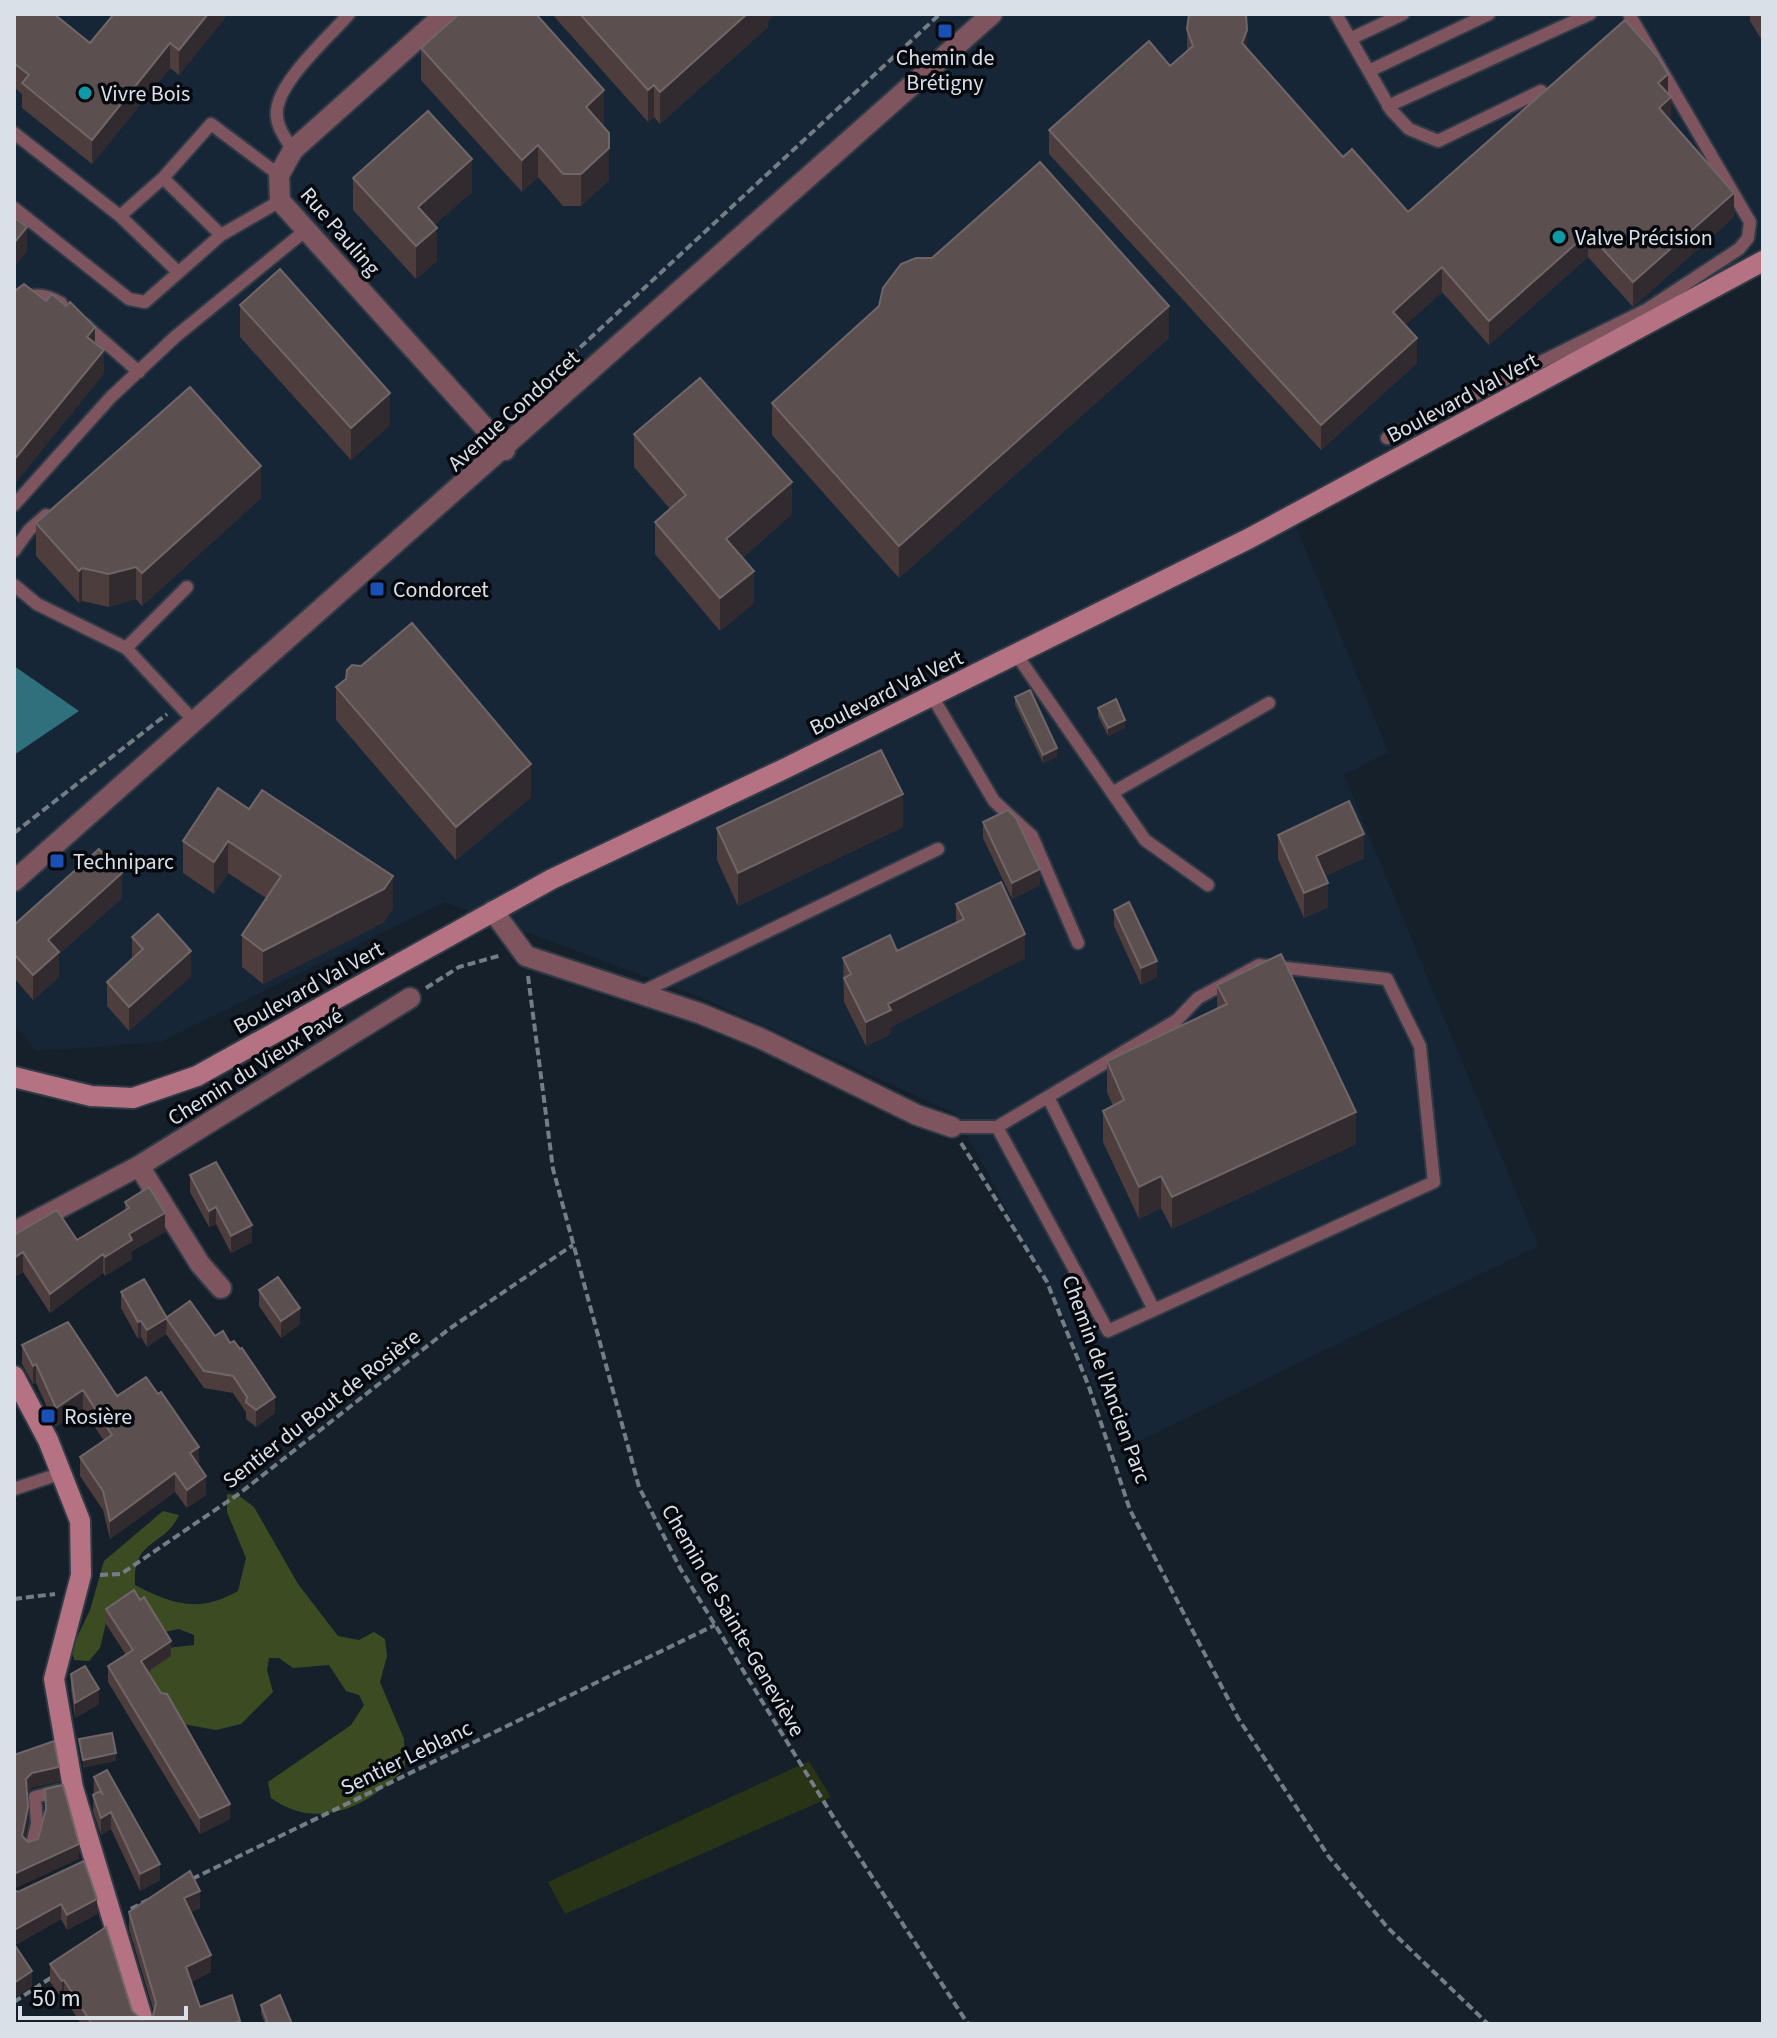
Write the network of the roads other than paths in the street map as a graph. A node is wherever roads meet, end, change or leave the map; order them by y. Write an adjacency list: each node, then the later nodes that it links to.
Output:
1 (349, 14): 14 (lane)
2 (445, 14): 14 (street, Rue Pauling)
3 (992, 14): 27 (street, Avenue Condorcet)
4 (1336, 14): 9 (lane)
5 (1403, 14): 9 (lane)
6 (1489, 14): 10 (lane)
7 (1590, 14): 12 (lane)
8 (1629, 14): 26 (lane)
9 (1350, 39): 10 (lane)
10 (1369, 71): 12 (lane)
11 (1541, 91): 12 (lane)
12 (1388, 106)
13 (14, 133): 19 (lane)
14 (293, 150): 15 (street, Rue Pauling)
15 (279, 175): 16 (lane); 17 (street, Rue Pauling)
16 (163, 178): 19 (lane); 21 (lane)
17 (280, 201): 20 (street, Rue Pauling); 21 (lane)
18 (14, 208): 23 (lane)
19 (120, 216): 23 (lane)
20 (306, 230): 25 (lane); 27 (street, Rue Pauling)
21 (221, 235): 23 (lane)
22 (1763, 261): 34 (street, Boulevard Val Vert)
23 (178, 272)
24 (14, 306): 25 (lane)
25 (139, 372): 29 (lane)
26 (1387, 438)
27 (505, 450): 37 (street, Avenue Condorcet)
28 (62, 501): 30 (lane)
29 (14, 505)
30 (14, 551)
31 (14, 585): 33 (lane)
32 (187, 587): 33 (lane)
33 (126, 648): 37 (lane)
34 (1016, 654): 35 (street, Boulevard Val Vert); 38 (lane)
35 (932, 696): 44 (street, Boulevard Val Vert); 45 (lane)
36 (1269, 703): 38 (lane)
37 (194, 721): 39 (street, Avenue Condorcet)
38 (1112, 793): 43 (lane)
39 (61, 838): 41 (street, Avenue Condorcet); 42 (street, Avenue Condorcet)
40 (938, 849): 46 (lane)
41 (14, 864)
42 (14, 881)
43 (1208, 885)
44 (493, 911): 46 (street); 48 (street, Boulevard Val Vert)
45 (1078, 943)
46 (642, 992): 50 (street)
47 (410, 998): 52 (street, Chemin du Vieux Pavé)
48 (14, 1077)
49 (1048, 1097): 51 (lane); 55 (lane); 55 (lane)
50 (952, 1127): 51 (lane)
51 (997, 1127): 55 (lane)
52 (139, 1166): 53 (street, Chemin du Vieux Pavé); 54 (street)
53 (14, 1232)
54 (221, 1288)
55 (1154, 1310)
56 (14, 1376): 57 (street)
57 (62, 1473): 58 (lane); 59 (street)
58 (14, 1489)
59 (73, 1788): 60 (lane); 61 (street)
60 (31, 1849)
61 (144, 2024)

